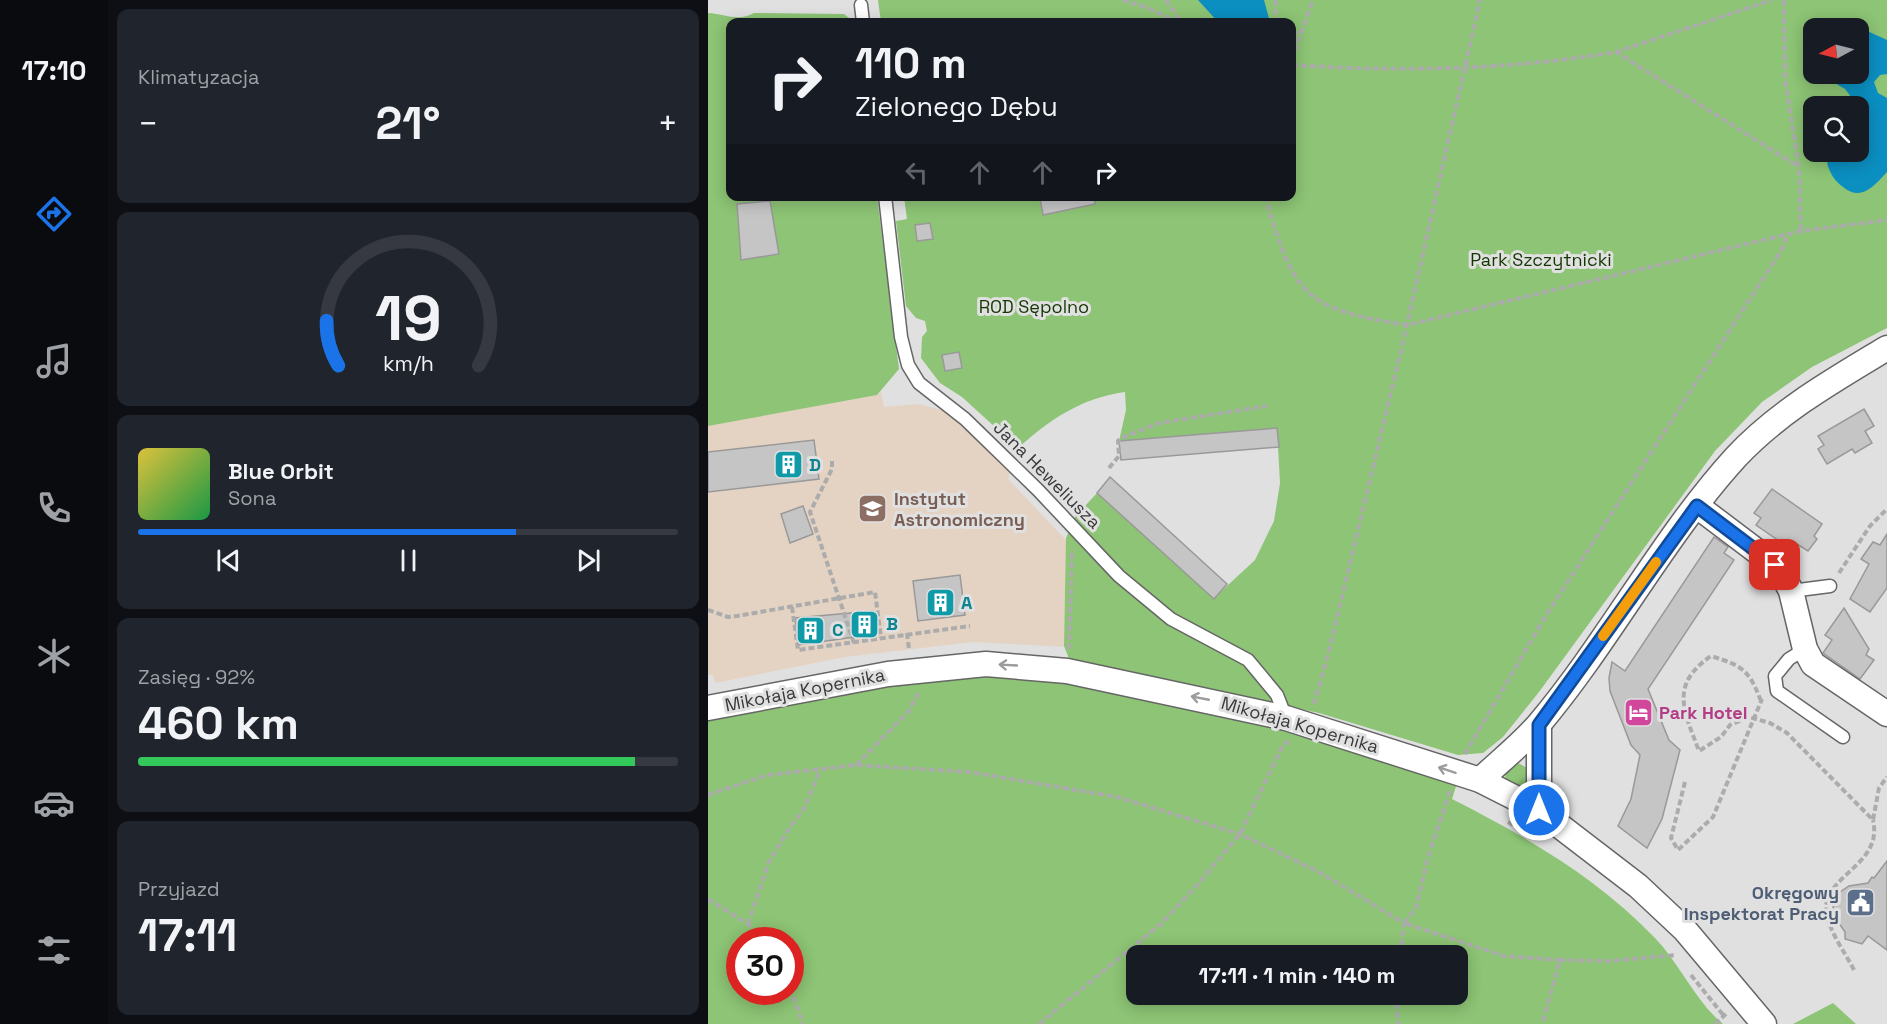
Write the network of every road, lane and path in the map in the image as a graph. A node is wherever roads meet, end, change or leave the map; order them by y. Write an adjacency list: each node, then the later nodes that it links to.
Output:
1 (1123, 0): 10 (path)
2 (1166, 0): 11 (path)
3 (1276, 0): 12 (path)
4 (1313, 0): 14 (path)
5 (1480, 0): 18 (path)
6 (1772, 0): 16 (path)
7 (1784, 0): 19 (path)
8 (861, 5): 9 (lane)
9 (863, 18)
10 (1170, 18)
11 (1177, 18)
12 (1278, 18)
13 (1296, 33): 14 (path)
14 (1300, 34): 15 (path)
15 (1296, 46)
16 (1616, 52): 18 (path); 19 (path)
17 (1296, 65): 18 (path)
18 (1465, 66): 25 (path)
19 (1799, 166): 23 (path)
20 (886, 201): 32 (lane, Jana Heweliusza)
21 (1266, 201): 25 (path)
22 (1887, 220): 23 (path)
23 (1801, 231): 24 (path)
24 (1787, 234): 25 (path); 58 (path)
25 (1407, 325): 50 (path)
26 (1887, 348): 30 (street)
27 (1267, 406): 29 (path)
28 (832, 462): 35 (path)
29 (1109, 468)
30 (1697, 506): 34 (street); 49 (street)
31 (1887, 509): 33 (path)
32 (1075, 527): 42 (path); 50 (lane, Jana Heweliusza)
33 (1830, 586): 34 (lane)
34 (1791, 591): 41 (street)
35 (839, 598): 36 (path); 39 (path); 40 (path)
36 (792, 607): 37 (path); 40 (path)
37 (708, 610)
38 (970, 626): 39 (path)
39 (881, 638): 40 (path)
40 (854, 643)
41 (1805, 649): 43 (lane); 47 (street)
42 (1067, 671): 46 (street, Mikołaja Kopernika, one-way to 46); 50 (street, Mikołaja Kopernika, one-way to 42)
43 (1775, 676): 45 (path); 51 (lane)
44 (909, 693): 53 (path)
45 (1761, 701): 48 (path); 48 (path)
46 (708, 708)
47 (1887, 714)
48 (1754, 719): 57 (path); 63 (path)
49 (1539, 725): 56 (street); 61 (street)
50 (1293, 732): 52 (path); 52 (path); 52 (path); 58 (street, Mikołaja Kopernika, one-way to 50)
51 (1843, 737)
52 (1289, 741): 64 (path)
53 (856, 765): 54 (path); 64 (path)
54 (820, 770): 59 (path); 68 (path)
55 (1887, 777): 63 (path)
56 (1480, 780): 58 (street, Mikołaja Kopernika); 61 (street, Mikołaja Kopernika)
57 (1685, 782)
58 (1448, 785): 60 (path); 67 (path)
59 (708, 795)
60 (1459, 798)
61 (1539, 810): 84 (street, Mikołaja Kopernika)
62 (1498, 816): 65 (path)
63 (1873, 820): 75 (path)
64 (1239, 834): 67 (path); 81 (path)
65 (1538, 840)
66 (708, 899): 68 (path)
67 (1404, 923): 70 (path); 73 (path)
68 (748, 924): 69 (path)
69 (751, 927)
70 (1401, 945)
71 (1670, 947): 72 (path)
72 (1676, 955): 73 (path); 74 (path)
73 (1560, 960): 83 (path)
74 (1683, 964)
75 (1854, 970)
76 (1689, 972): 79 (path)
77 (796, 1005): 80 (path)
78 (1397, 1005): 82 (path)
79 (1724, 1016)
80 (803, 1024)
81 (1039, 1024)
82 (1398, 1024)
83 (1542, 1024)
84 (1764, 1024)

